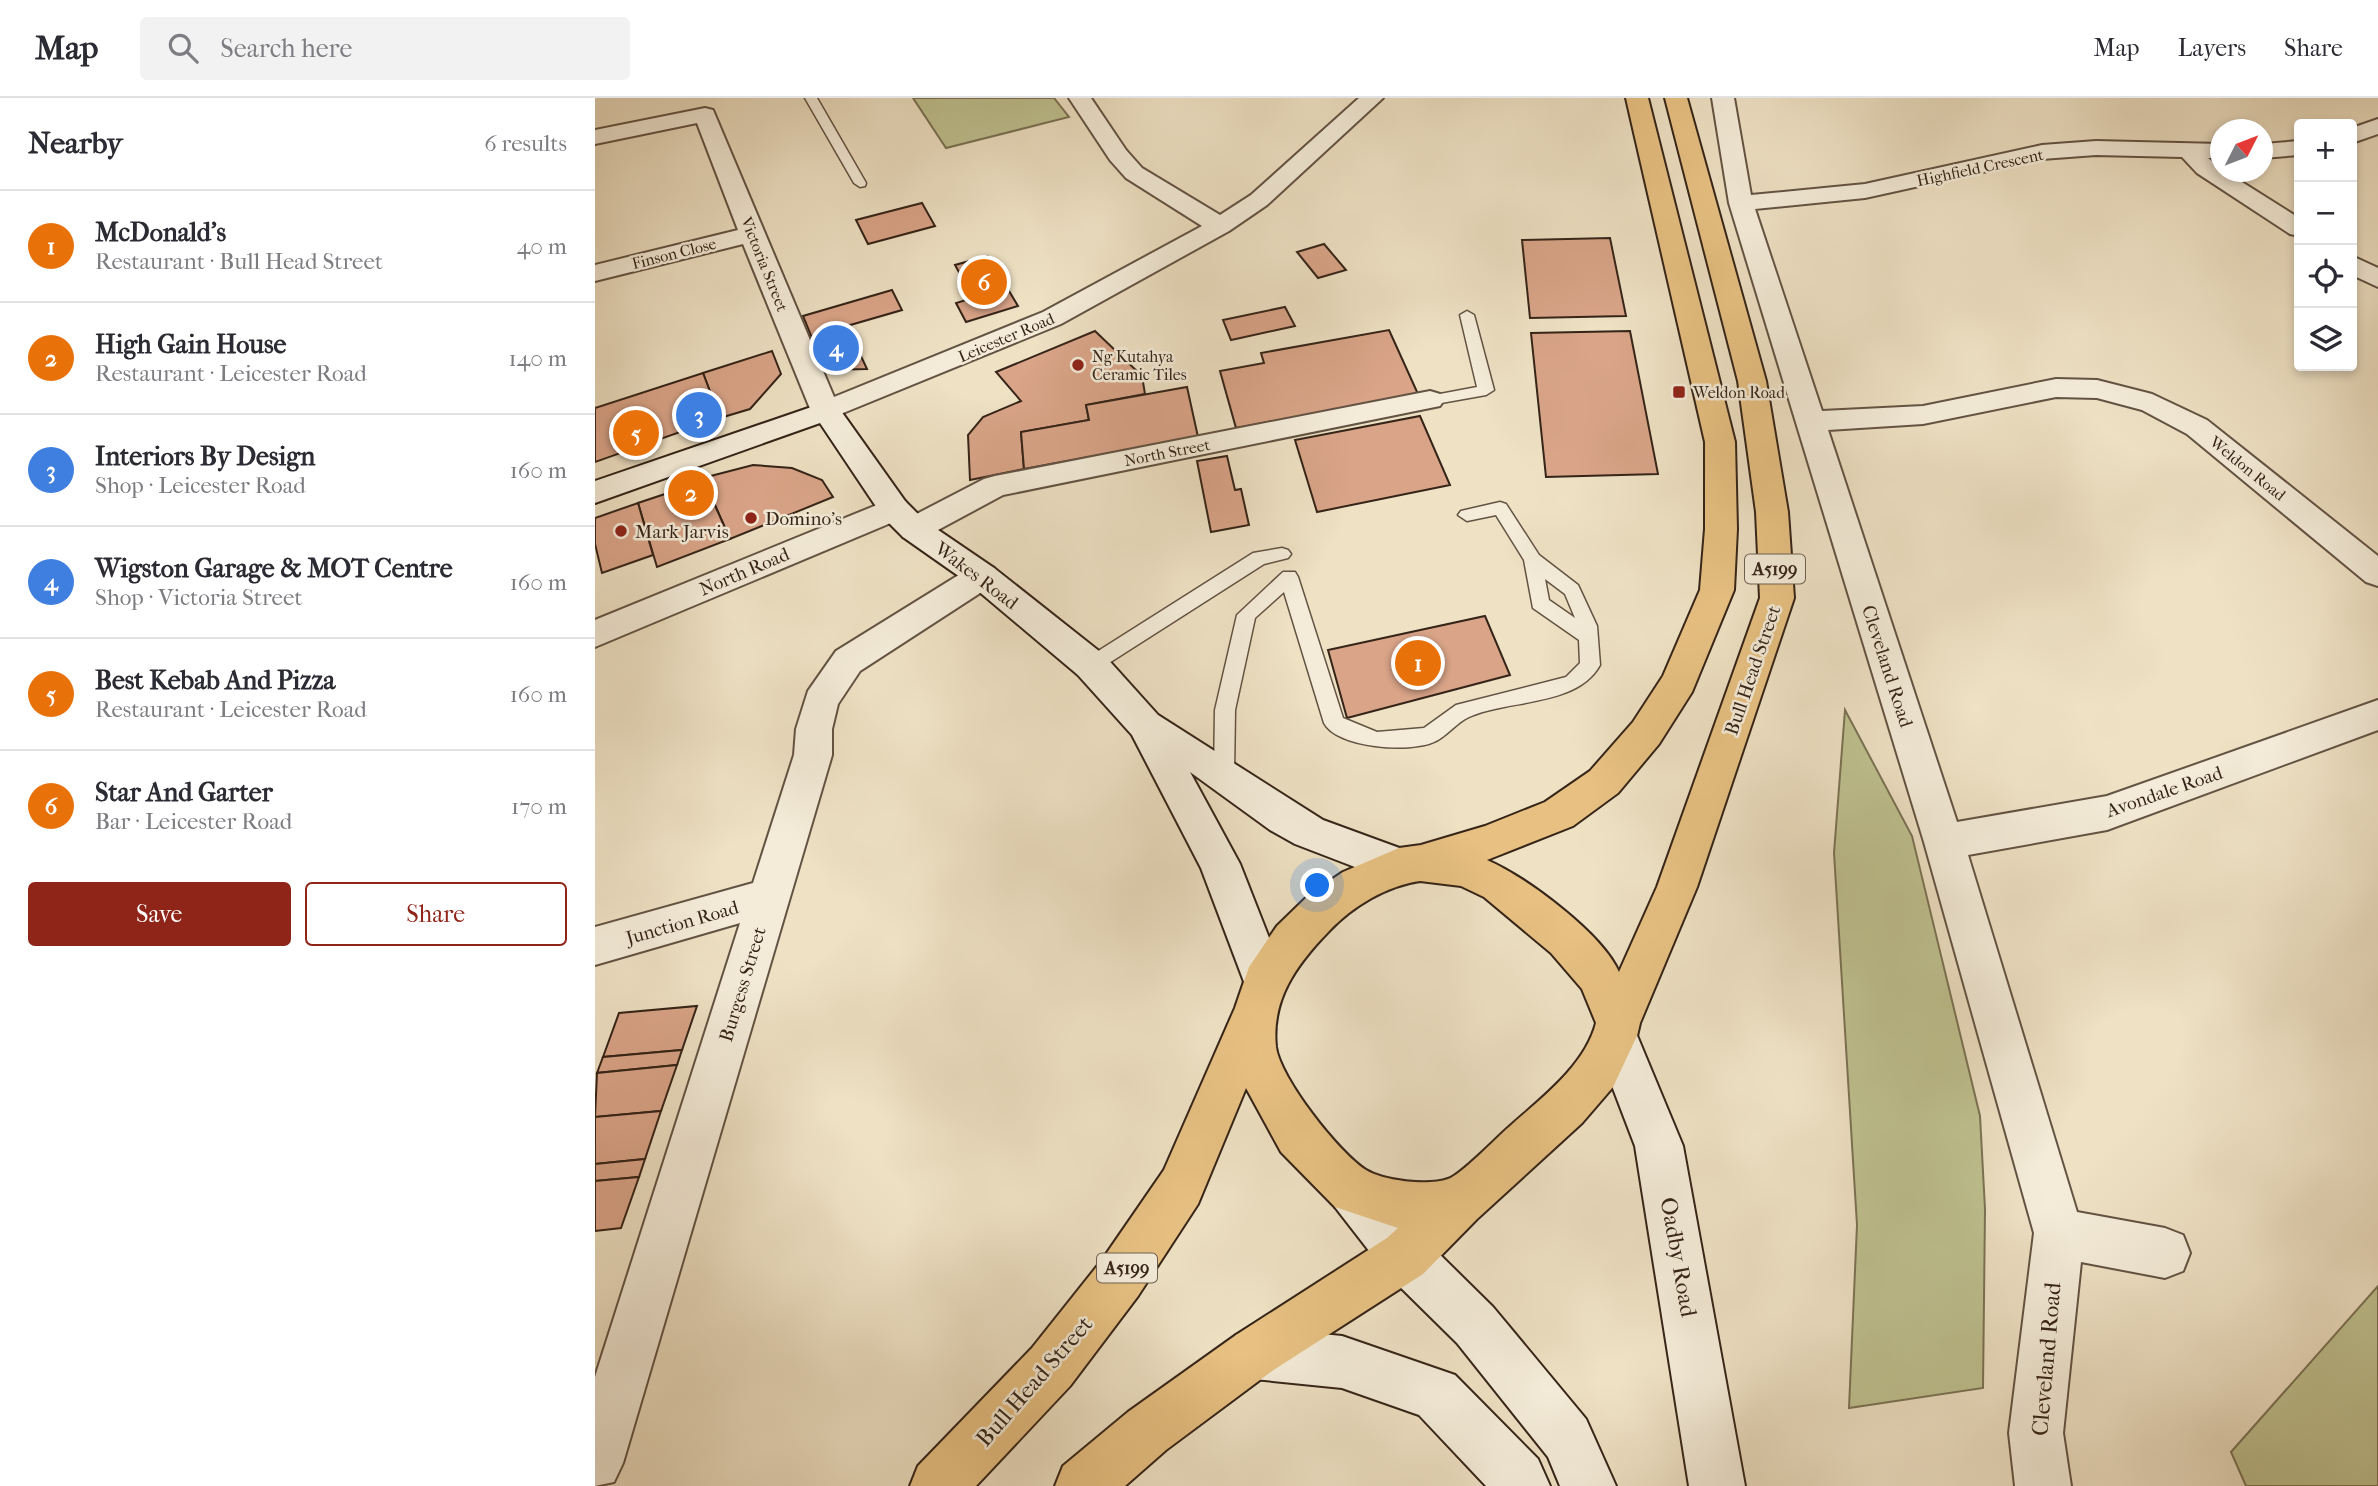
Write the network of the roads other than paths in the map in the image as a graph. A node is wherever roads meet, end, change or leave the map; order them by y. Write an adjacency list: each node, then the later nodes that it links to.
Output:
1 (811, 98): 14 (lane)
2 (1080, 98): 16 (street)
3 (1372, 98): 16 (street, Leicester Road)
4 (1637, 98): 40 (main road, A5199)
5 (1676, 98): 44 (main road, Bull Head Street / A5199)
6 (1723, 98): 15 (street, Cleveland Road)
7 (2378, 126): 8 (street)
8 (2357, 134)
9 (595, 137): 18 (street, Victoria Street)
10 (2294, 149): 13 (street)
11 (2189, 151): 12 (street, Highfield Crescent); 15 (street, Highfield Crescent); 17 (street)
12 (2210, 151)
13 (2273, 151)
14 (860, 183)
15 (1741, 203): 25 (street, Cleveland Road)
16 (1220, 226): 24 (street, Leicester Road)
17 (2294, 226)
18 (752, 234): 20 (street, Finson Close); 24 (street, Victoria Street)
19 (2357, 267): 21 (street)
20 (595, 273)
21 (2378, 279)
22 (1467, 315): 23 (lane)
23 (1430, 400): 28 (street, North Street)
24 (826, 411): 26 (street, Leicester Road); 28 (street, Wakes Road)
25 (1812, 421): 31 (street, Weldon Road); 39 (street, Cleveland Road)
26 (595, 492)
27 (1467, 515): 30 (lane)
28 (904, 519): 32 (street, Wakes Road); 33 (street, North Road)
29 (1282, 554): 35 (lane)
30 (1533, 560): 34 (lane); 34 (lane)
31 (2378, 574)
32 (982, 576): 35 (street, Wakes Road); 41 (street, Burgess Street)
33 (595, 634)
34 (1589, 637): 38 (lane)
35 (1091, 665): 37 (street, Wakes Road)
36 (2378, 715): 39 (street, Avondale Road)
37 (1145, 725): 38 (street, Wakes Road); 43 (street, Wakes Road)
38 (1224, 774): 40 (street, Wakes Road)
39 (1944, 842): 47 (street, Cleveland Road)
40 (1410, 864): 43 (main road, Bull Head Street); 44 (main road)
41 (768, 897): 42 (street, Junction Road); 51 (street, Burgess Street)
42 (595, 946)
43 (1260, 996): 45 (main road); 52 (main road, Bull Head Street / A5199)
44 (1617, 1029): 46 (main road, Bull Head Street); 56 (street, Oadby Road)
45 (1352, 1191): 46 (main road); 49 (street)
46 (1460, 1202): 49 (main road)
47 (2059, 1233): 48 (street); 57 (street, Cleveland Road)
48 (2165, 1253)
49 (1405, 1256): 50 (main road); 55 (street)
50 (1254, 1353): 53 (main road); 54 (street)
51 (595, 1463)
52 (938, 1486)
53 (1083, 1486)
54 (1522, 1486)
55 (1588, 1486)
56 (1717, 1486)
57 (2043, 1486)

